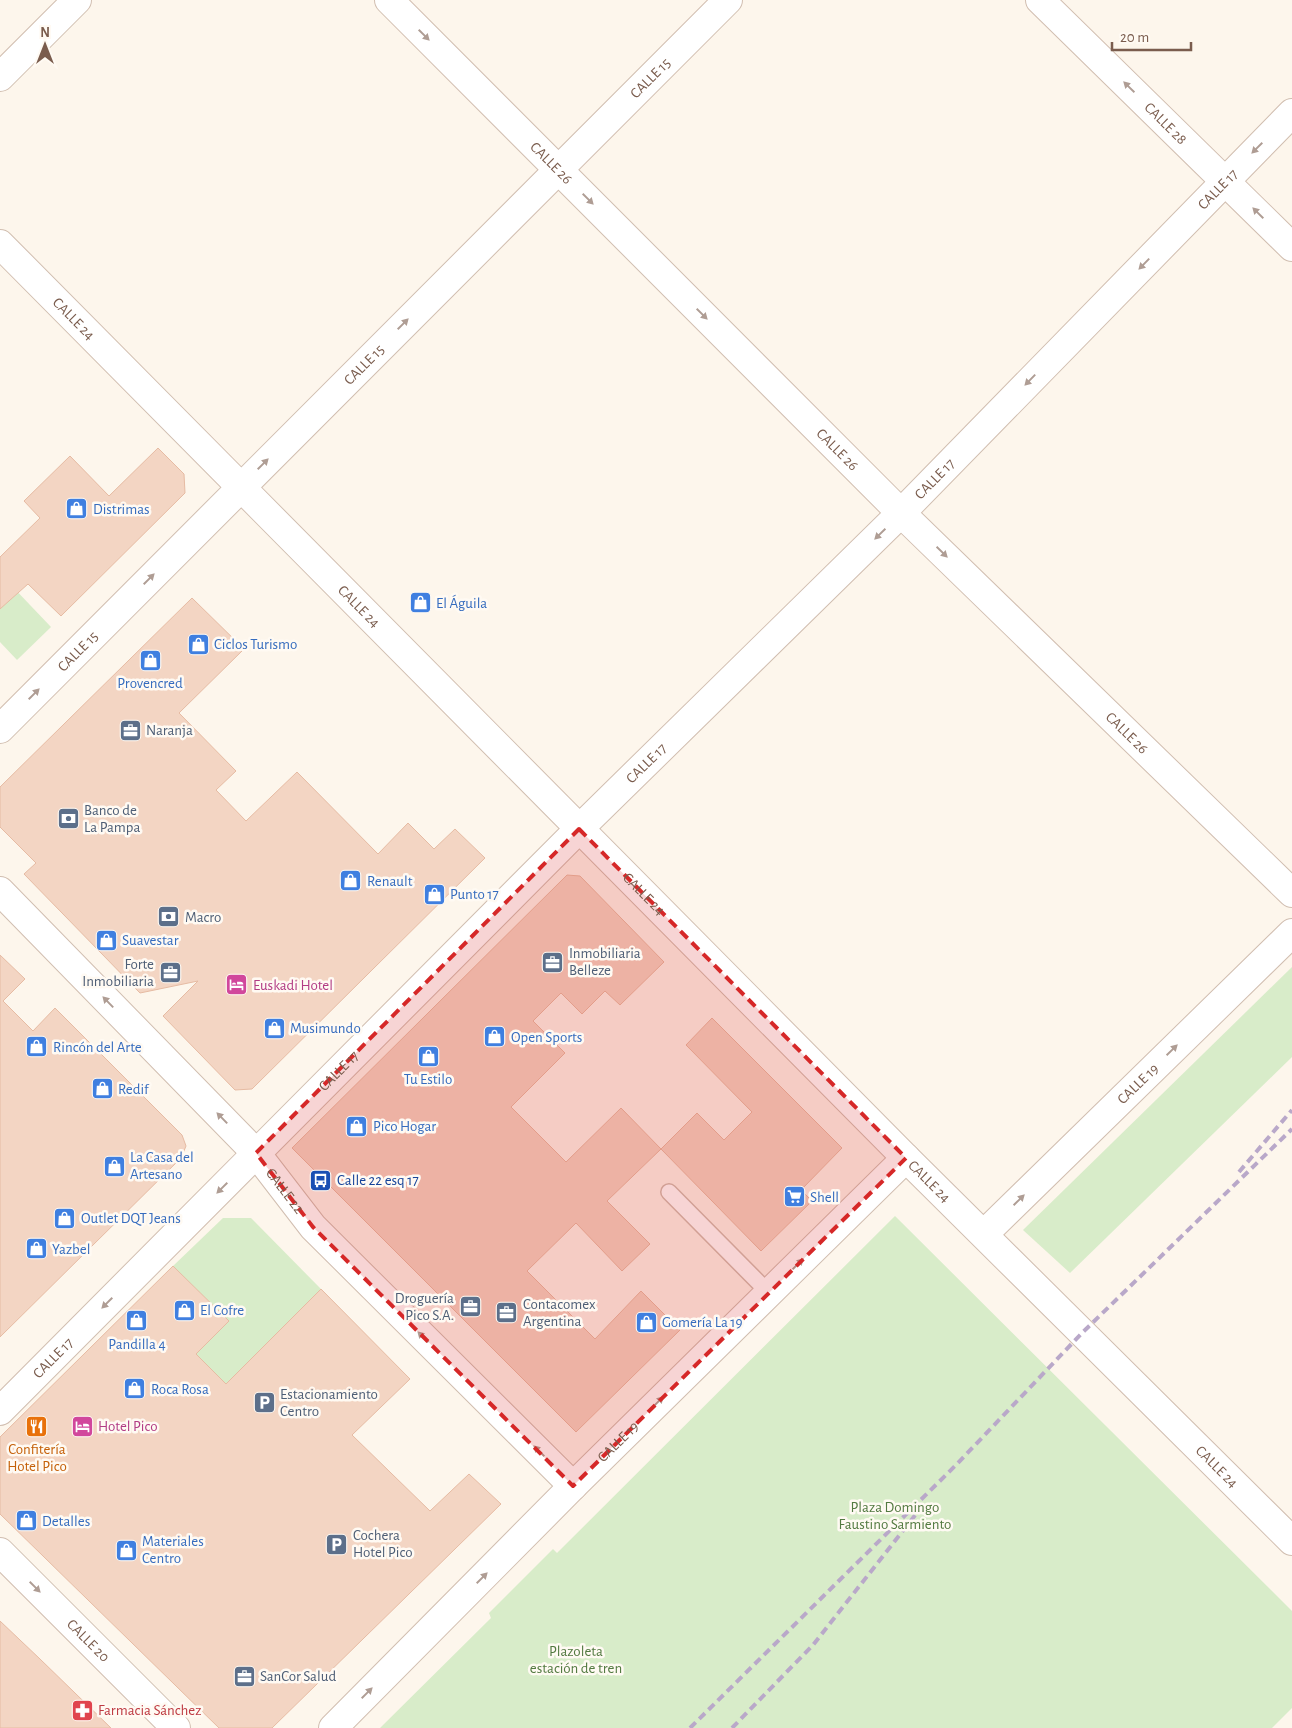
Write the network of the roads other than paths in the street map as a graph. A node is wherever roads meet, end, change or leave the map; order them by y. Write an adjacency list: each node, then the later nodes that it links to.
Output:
1 (77, 0): 5 (street)
2 (389, 0): 7 (street, CALLE 26, one-way to 7)
3 (728, 0): 7 (street, CALLE 15)
4 (1040, 0): 8 (street, CALLE 28, one-way to 4)
5 (0, 77)
6 (1292, 113): 8 (street, CALLE 17, one-way to 8)
7 (558, 170): 11 (street, CALLE 15, one-way to 7); 12 (street, CALLE 26, one-way to 12)
8 (1225, 180): 10 (street, CALLE 28, one-way to 8); 12 (street, CALLE 17, one-way to 12)
9 (0, 244): 11 (street, CALLE 24)
10 (1292, 248)
11 (240, 486): 13 (street, CALLE 15, one-way to 11); 14 (street, CALLE 24)
12 (901, 513): 14 (street, CALLE 17, one-way to 14); 16 (street, CALLE 26, one-way to 16)
13 (0, 729)
14 (579, 829): 18 (street, CALLE 17); 19 (street, CALLE 24)
15 (0, 891): 18 (street, CALLE 22, one-way to 15)
16 (1292, 893)
17 (1292, 933): 21 (street, CALLE 19, one-way to 17)
18 (256, 1153): 23 (street, CALLE 17, one-way to 23); 24 (street, CALLE 22, one-way to 18)
19 (906, 1158): 21 (street, CALLE 24); 22 (street, CALLE 19, one-way to 19)
20 (669, 1192): 22 (lane)
21 (984, 1234): 25 (street, CALLE 24)
22 (769, 1293): 24 (street, CALLE 19, one-way to 22)
23 (0, 1411)
24 (573, 1486): 28 (street, CALLE 19, one-way to 24)
25 (1292, 1541)
26 (0, 1552): 27 (street, CALLE 20, one-way to 27)
27 (176, 1728)
28 (333, 1728)

